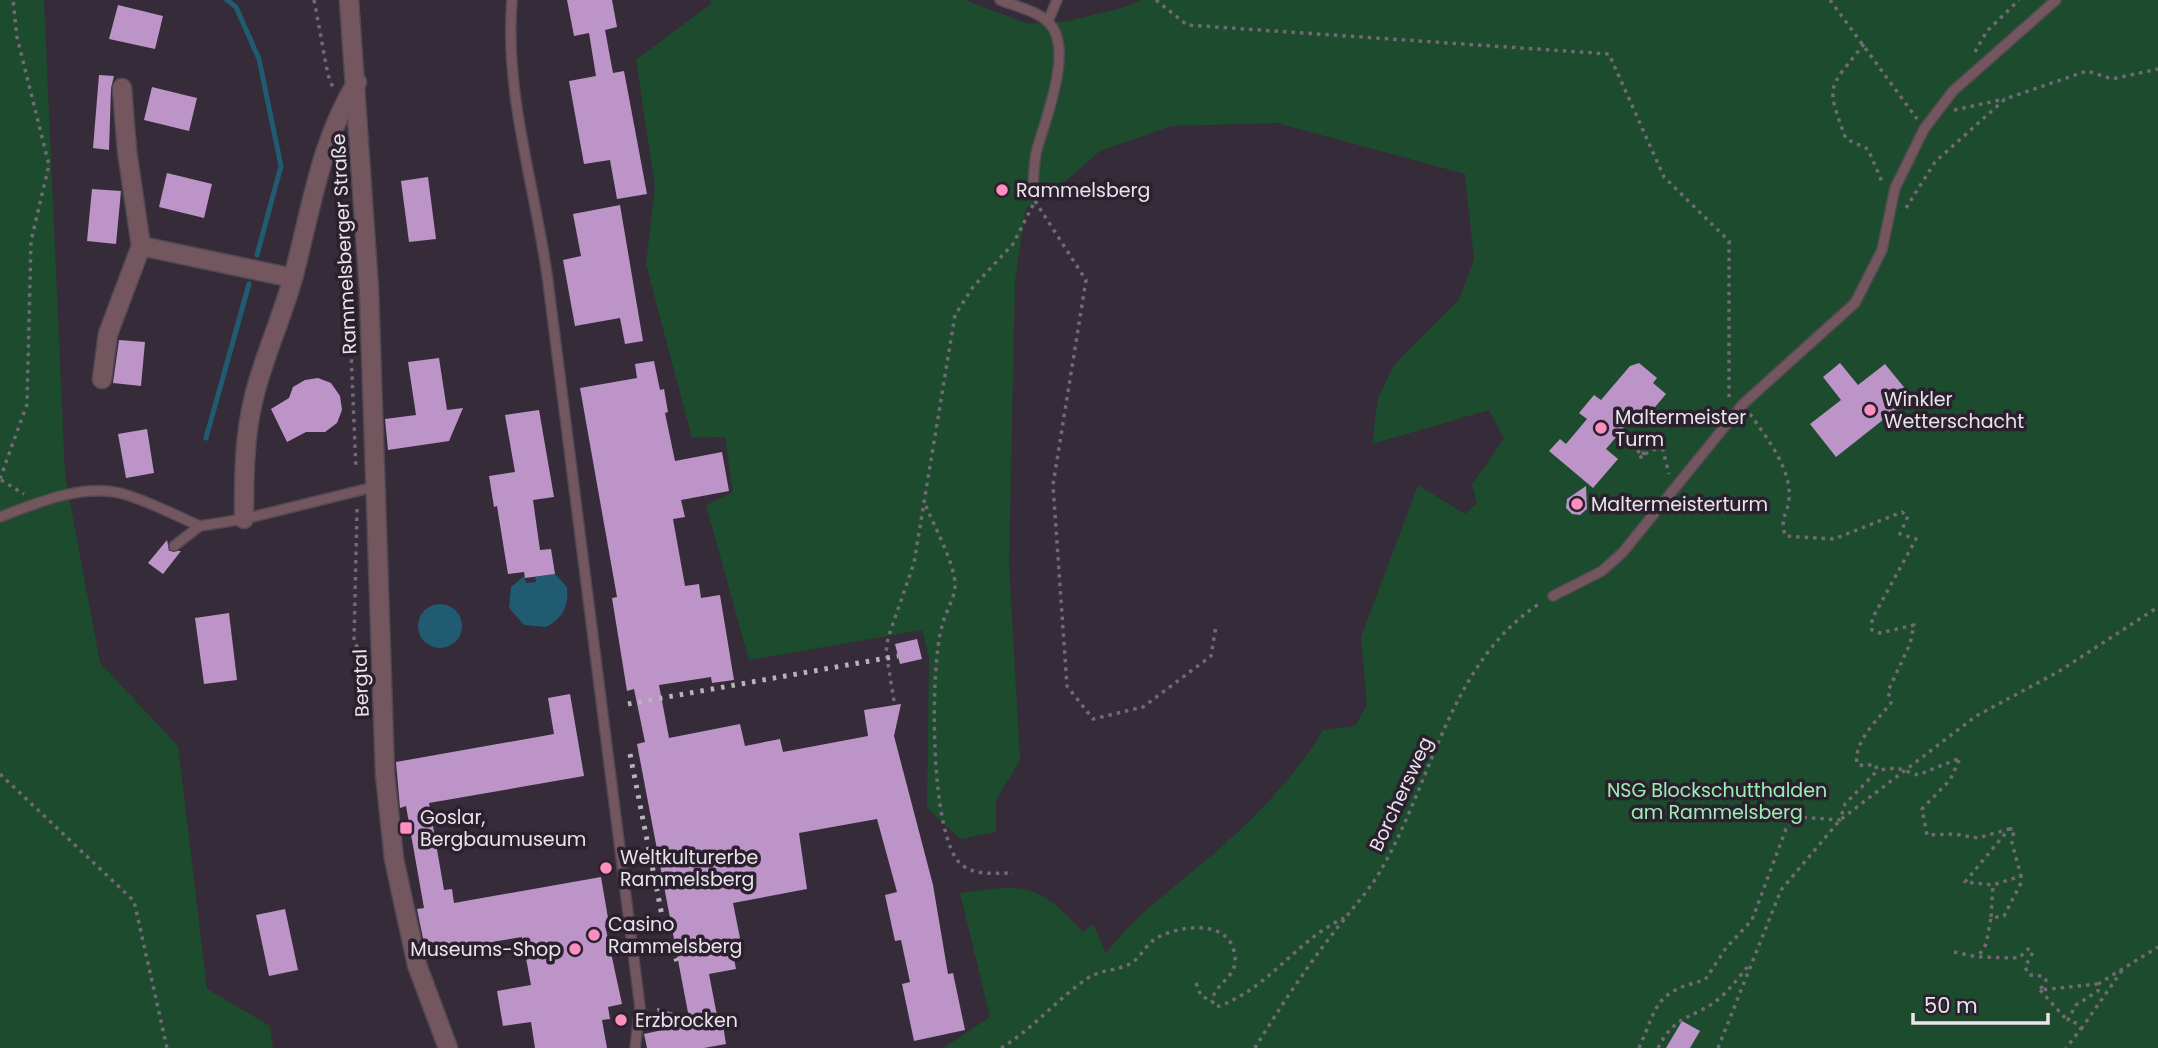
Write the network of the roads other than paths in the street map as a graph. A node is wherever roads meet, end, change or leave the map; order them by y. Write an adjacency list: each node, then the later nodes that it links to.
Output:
1 (349, 0): 7 (street, Rammelsberger Straße)
2 (512, 0): 20 (lane)
3 (1000, 0): 6 (lane)
4 (1057, 0): 6 (lane)
5 (2056, 0): 18 (lane)
6 (1048, 22): 9 (lane)
7 (356, 82): 11 (street); 13 (street, Rammelsberger Straße)
8 (122, 88): 10 (street)
9 (1033, 185)
10 (141, 246): 11 (street); 12 (street)
11 (293, 278): 15 (street)
12 (102, 379)
13 (365, 489): 15 (lane); 19 (street, Bergtal)
14 (0, 517): 16 (lane)
15 (244, 519): 16 (lane)
16 (200, 526): 17 (lane)
17 (174, 546)
18 (1553, 596)
19 (448, 1048)
20 (635, 1048)

